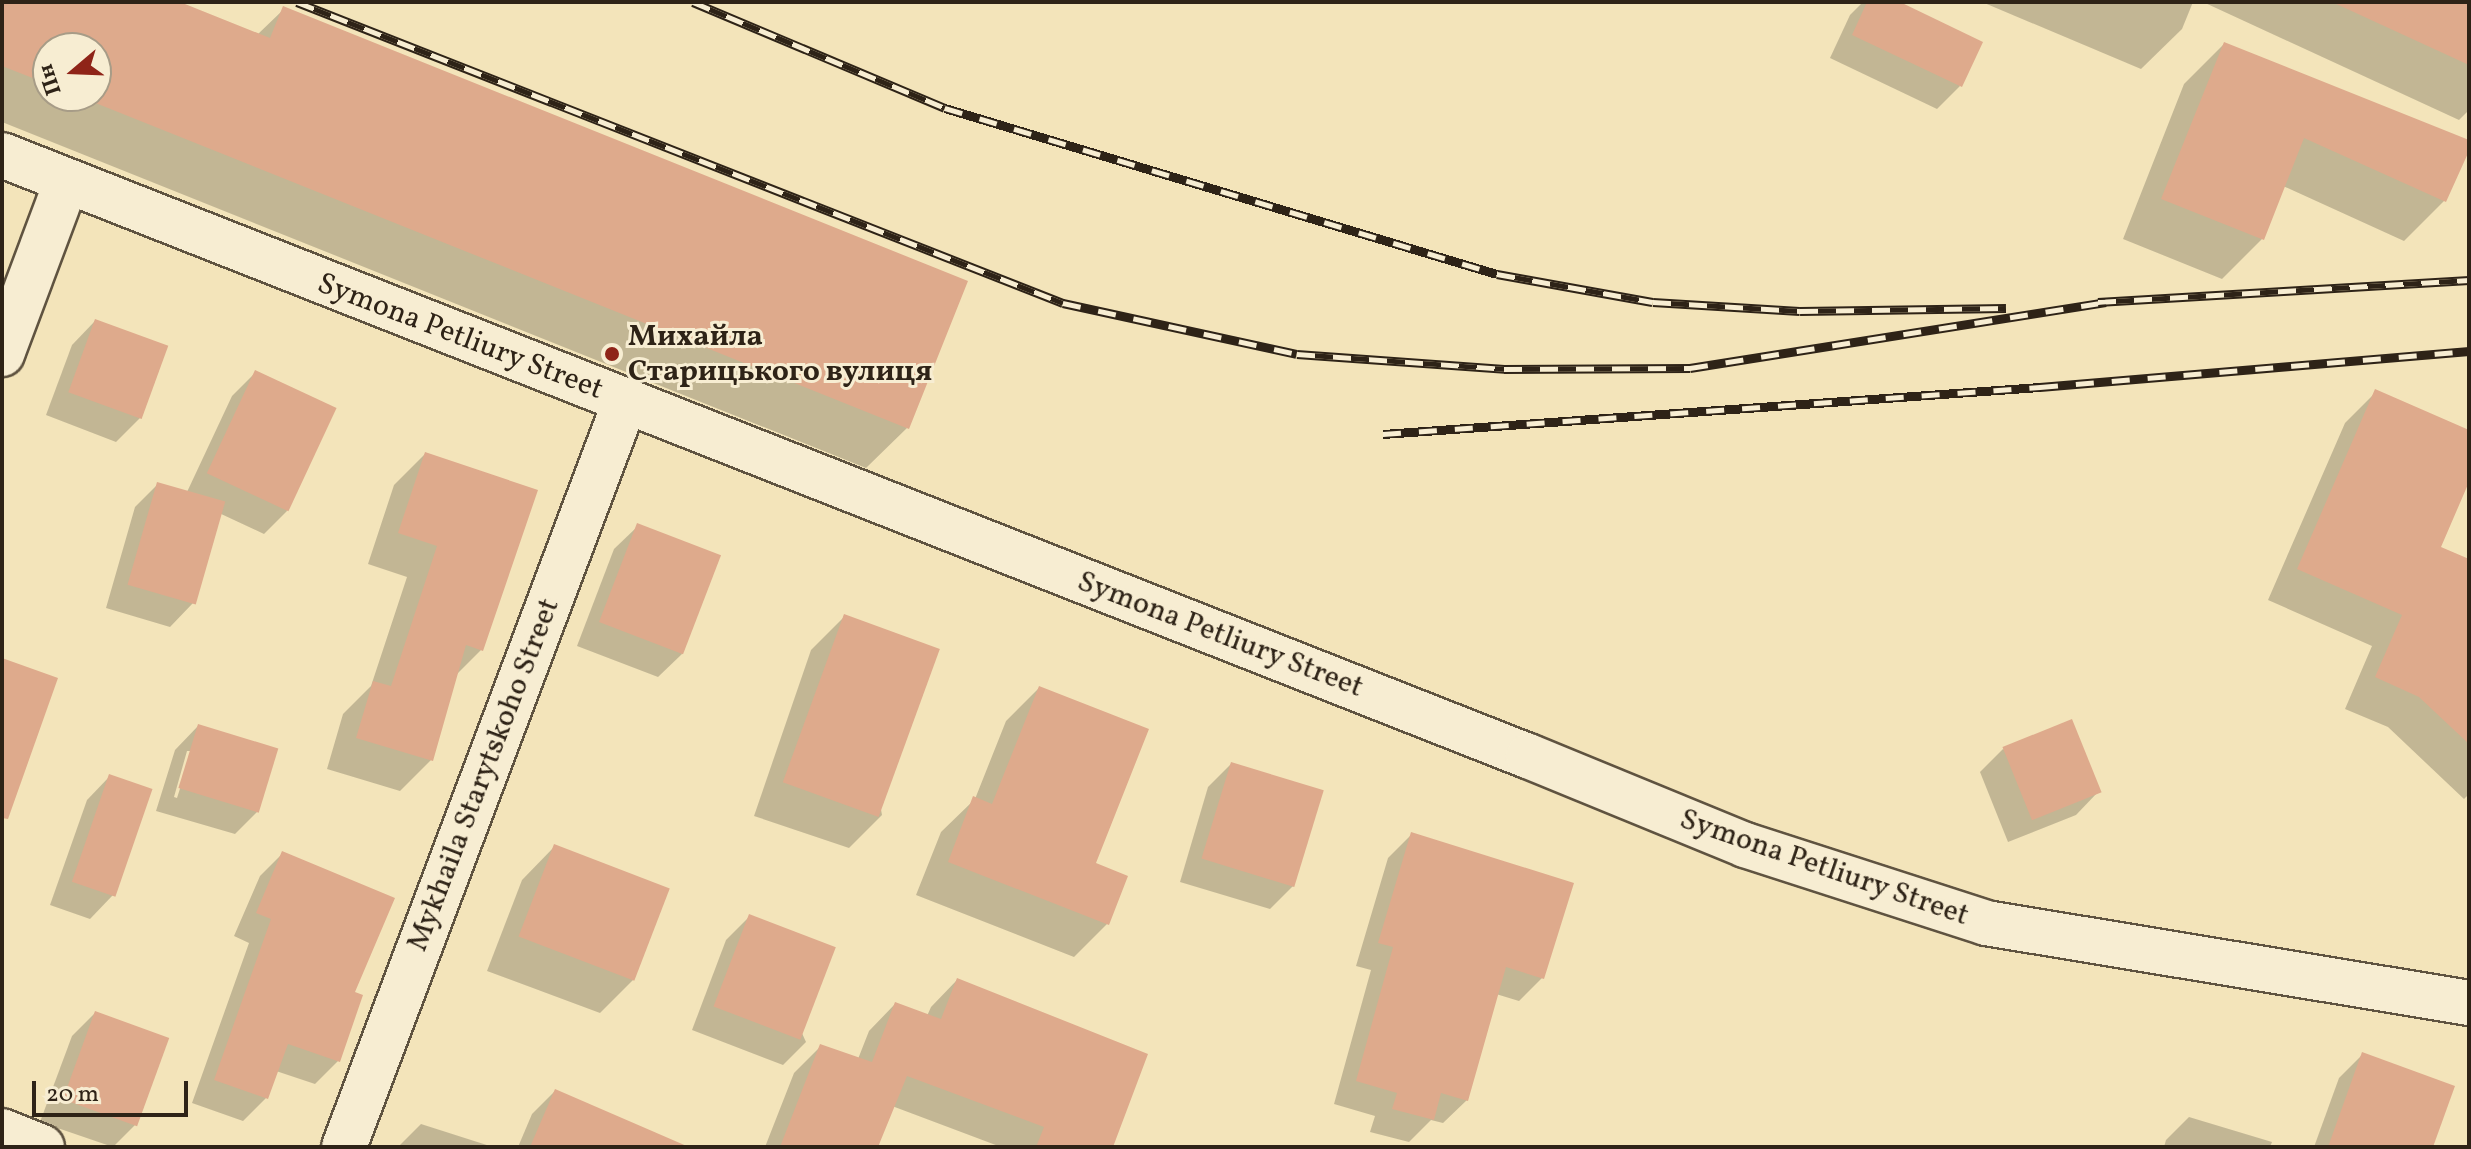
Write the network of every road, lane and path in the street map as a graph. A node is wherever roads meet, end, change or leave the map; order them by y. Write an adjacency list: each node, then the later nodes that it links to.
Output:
1 (2, 155): 2 (main road, Symona Petliury Street)
2 (66, 183): 3 (main road); 4 (main road, Symona Petliury Street)
3 (2, 354)
4 (625, 402): 5 (main road, Symona Petliury Street); 8 (main road, Mykhaila Starytskoho Street)
5 (2469, 1003)
6 (2, 1131): 7 (main road)
7 (42, 1147)
8 (344, 1147)

